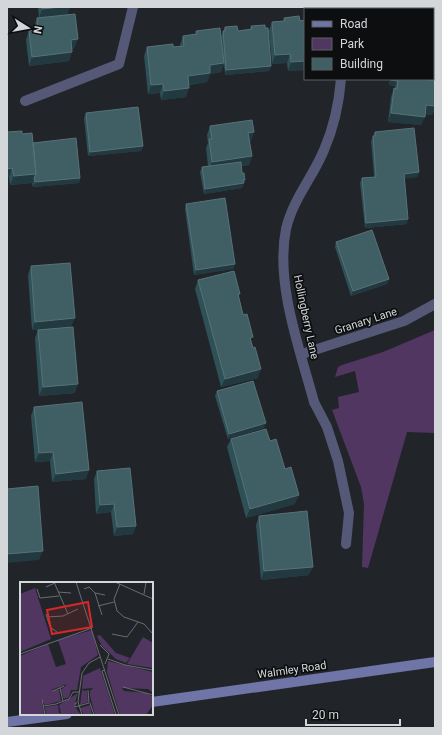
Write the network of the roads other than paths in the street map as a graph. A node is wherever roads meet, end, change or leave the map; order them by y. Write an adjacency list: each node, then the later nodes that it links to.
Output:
1 (133, 7): 3 (street)
2 (341, 80): 5 (street, Hollingberry Lane)
3 (24, 101)
4 (435, 304): 5 (street, Granary Lane)
5 (302, 354): 6 (street, Hollingberry Lane)
6 (346, 544)
7 (435, 662): 8 (main road, Walmley Road)
8 (153, 702)
9 (59, 715): 10 (main road)
10 (7, 722)

